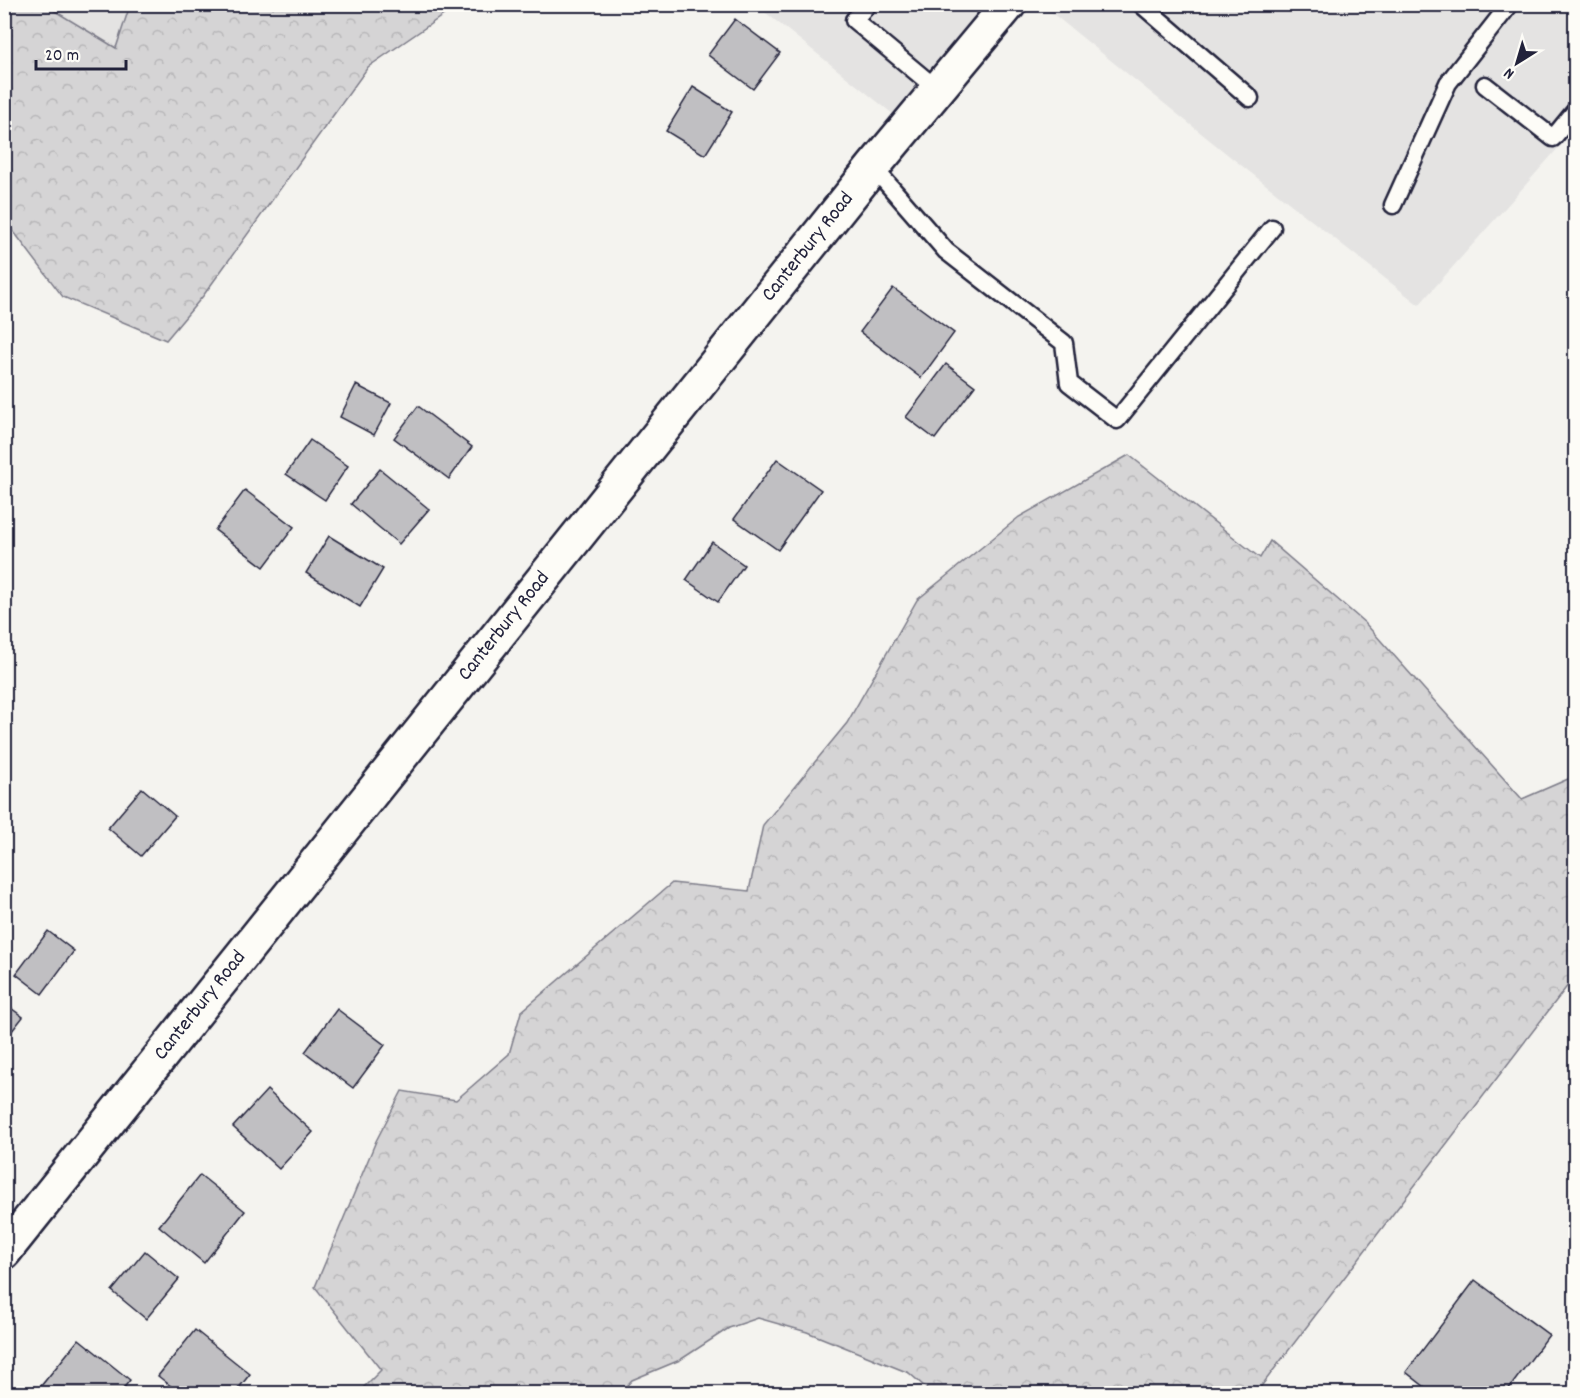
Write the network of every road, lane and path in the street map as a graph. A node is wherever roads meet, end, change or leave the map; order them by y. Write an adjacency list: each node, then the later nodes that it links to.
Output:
1 (868, 4): 6 (lane)
2 (1009, 4): 6 (street, Canterbury Road)
3 (1142, 4): 7 (lane)
4 (1509, 4): 10 (lane)
5 (1485, 85): 8 (lane)
6 (938, 90): 9 (street, Canterbury Road)
7 (1250, 98)
8 (1575, 110)
9 (873, 167): 11 (lane); 12 (street, Canterbury Road)
10 (1393, 205)
11 (1272, 228)
12 (4, 1252)

